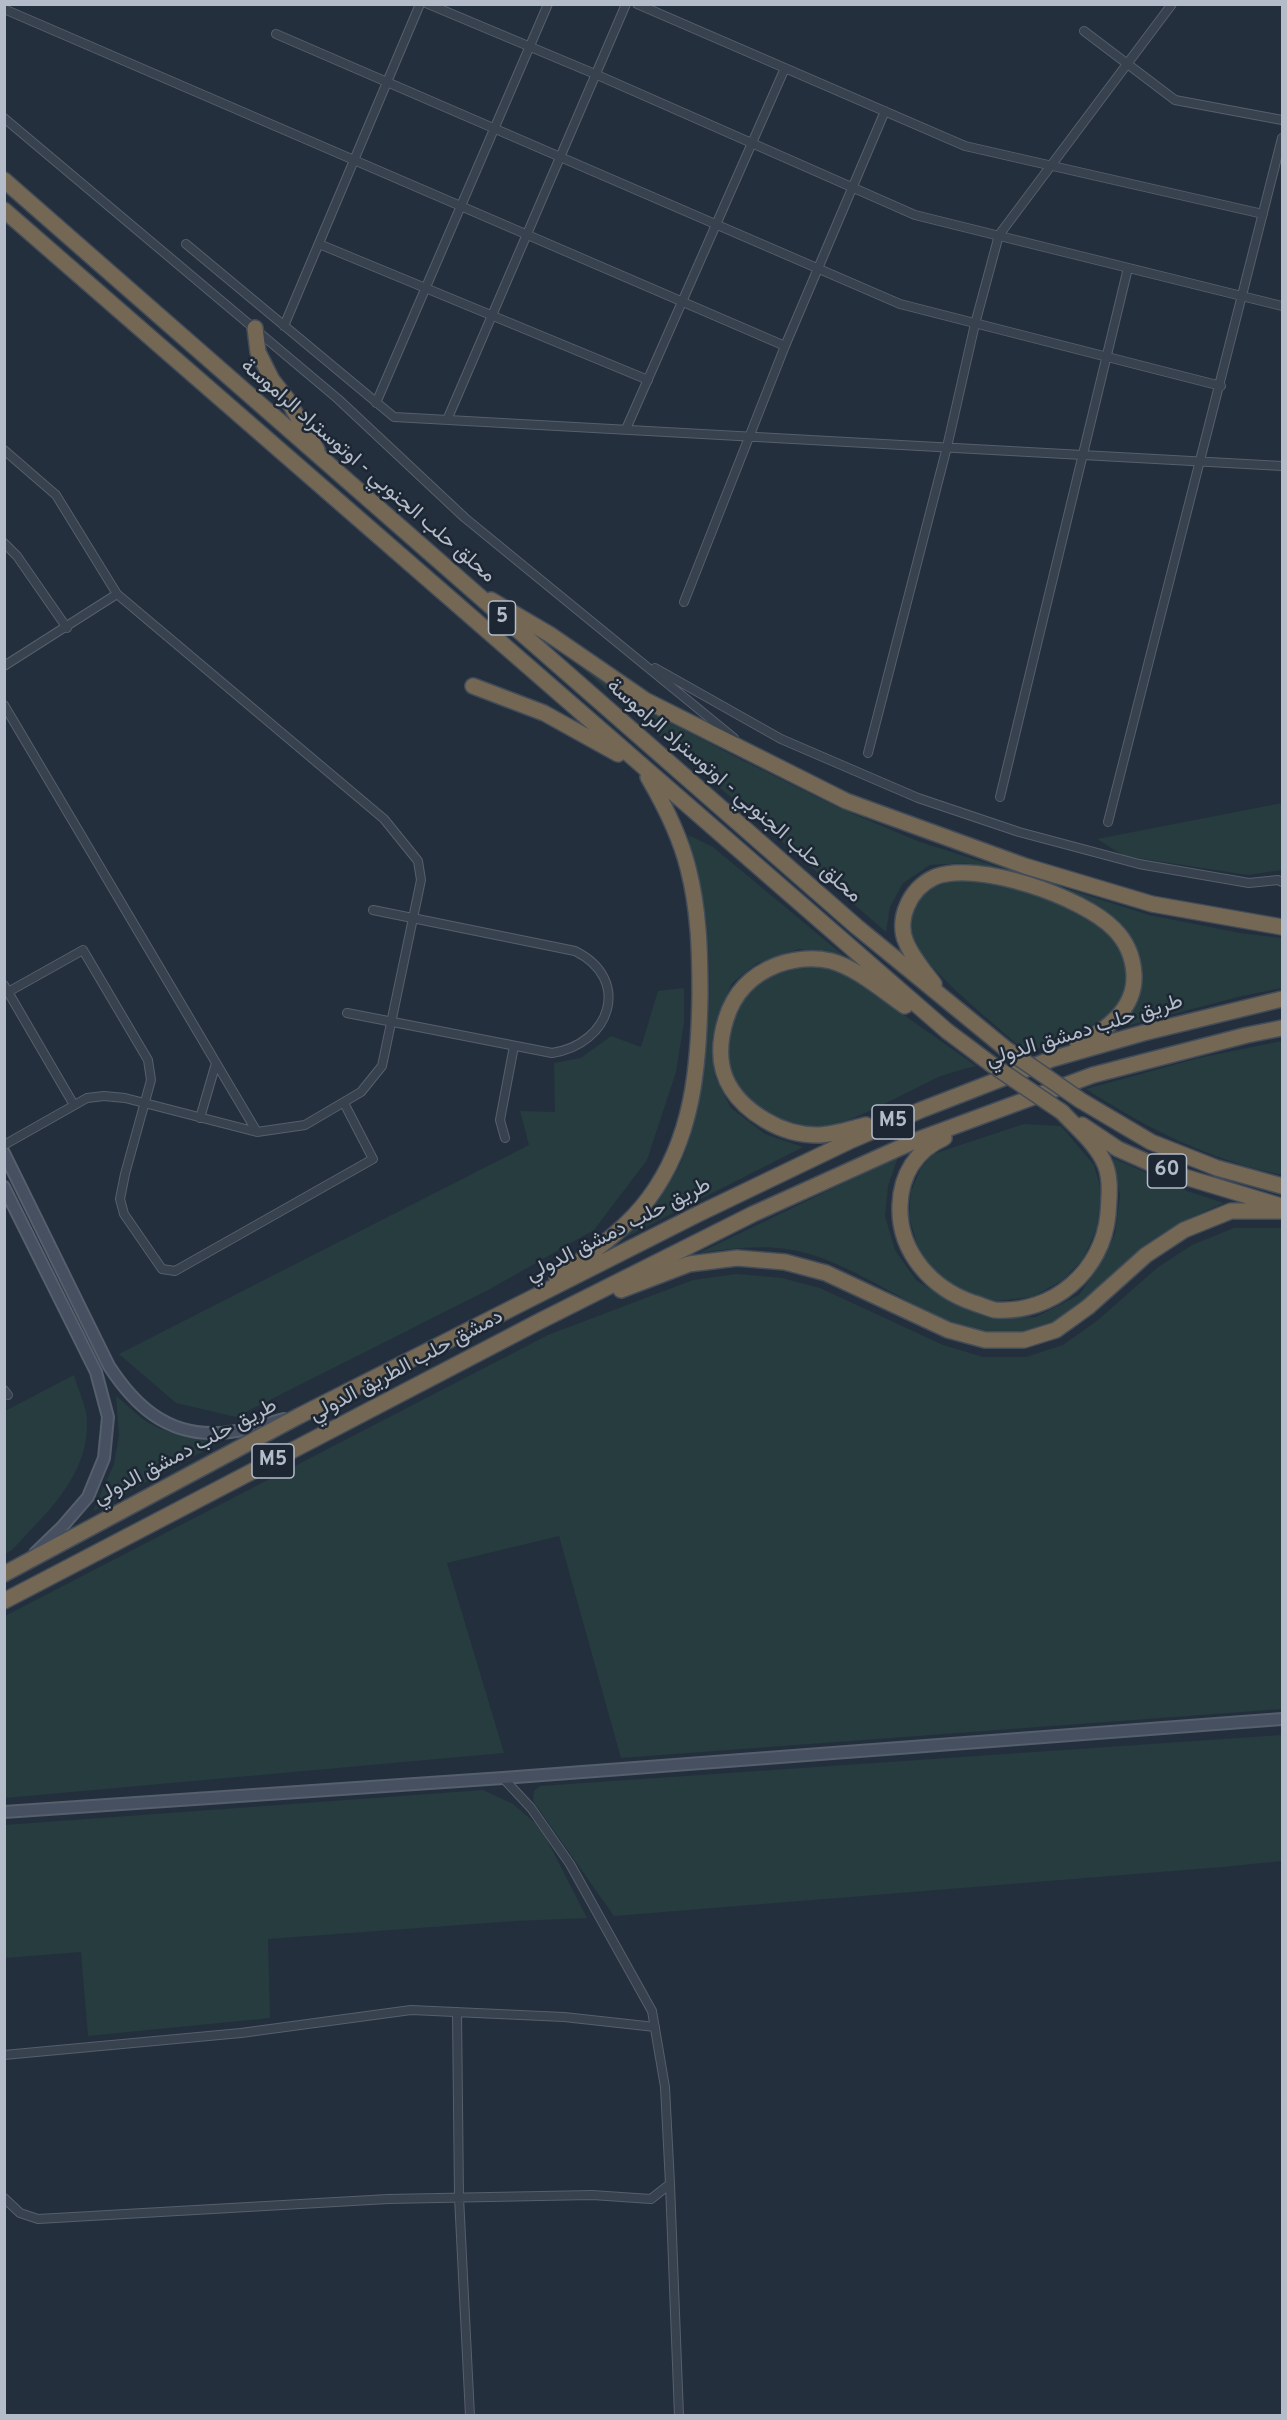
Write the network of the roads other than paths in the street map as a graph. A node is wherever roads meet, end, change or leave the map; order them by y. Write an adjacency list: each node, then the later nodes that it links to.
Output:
1 (420, 4): 14 (street)
2 (428, 4): 10 (street)
3 (548, 4): 10 (street)
4 (626, 4): 13 (street)
5 (638, 4): 12 (street)
6 (1172, 4): 11 (street)
7 (4, 9): 22 (street)
8 (1084, 32): 11 (street)
9 (276, 34): 14 (street)
10 (530, 47): 13 (street); 18 (street)
11 (1127, 64): 17 (street); 23 (street)
12 (785, 68): 15 (street); 20 (street)
13 (595, 74): 20 (street); 21 (street)
14 (388, 82): 18 (street); 22 (street)
15 (885, 111): 23 (street); 25 (street)
16 (4, 118): 43 (street)
17 (1282, 120)
18 (495, 129): 21 (street); 26 (street)
19 (1282, 138): 28 (street)
20 (751, 143): 25 (street); 29 (street)
21 (560, 157): 29 (street); 30 (street)
22 (354, 160): 26 (street); 33 (street)
23 (1051, 166): 28 (street); 31 (street)
24 (4, 180): 56 (highway, محلق حلب الجنوبي - اوتوستراد الراموسة / 5)
25 (853, 188): 31 (street); 34 (street)
26 (461, 207): 30 (street); 36 (street)
27 (4, 210): 69 (highway, محلق حلب الجنوبي - اوتوستراد الراموسة / 5)
28 (1263, 214): 37 (street)
29 (716, 225): 34 (street); 38 (street)
30 (527, 235): 38 (street); 40 (street)
31 (999, 235): 35 (street); 41 (street)
32 (186, 244): 42 (street)
33 (319, 244): 36 (street); 42 (street)
34 (818, 268): 41 (street); 44 (street)
35 (1128, 268): 37 (street); 45 (street)
36 (426, 288): 40 (street); 48 (street)
37 (1242, 296): 39 (street); 47 (street)
38 (682, 302): 44 (street); 46 (street)
39 (1282, 306)
40 (492, 315): 46 (street); 49 (street)
41 (975, 324): 45 (street); 52 (street)
42 (284, 326): 48 (street)
43 (255, 328): 56 (highway); 63 (street)
44 (785, 346): 51 (street)
45 (1106, 357): 47 (street); 54 (street)
46 (648, 380): 50 (street)
47 (1220, 386): 55 (street)
48 (376, 403): 49 (street)
49 (447, 420): 50 (street)
50 (626, 429): 51 (street)
51 (748, 436): 52 (street); 61 (street)
52 (947, 447): 54 (street); 67 (street)
53 (6, 454): 60 (street)
54 (1083, 455): 55 (street); 70 (street)
55 (1200, 461): 57 (street); 71 (street)
56 (325, 463): 59 (highway, محلق حلب الجنوبي - اوتوستراد الراموسة / 5)
57 (1282, 466)
58 (4, 543): 62 (street)
59 (459, 581): 68 (highway); 79 (highway, محلق حلب الجنوبي - اوتوستراد الراموسة / 5)
60 (117, 594): 62 (street); 74 (street)
61 (684, 602)
62 (67, 628): 64 (street)
63 (636, 658): 68 (street); 72 (street)
64 (4, 666)
65 (473, 687): 69 (highway)
66 (4, 705): 85 (street)
67 (868, 753)
68 (758, 758): 75 (highway)
69 (643, 768): 82 (highway, محلق حلب الجنوبي - اوتوستراد الراموسة / 5); 100 (highway)
70 (1000, 797)
71 (1108, 822)
72 (1282, 882)
73 (373, 910): 74 (street)
74 (413, 918): 80 (street); 83 (street)
75 (1282, 927)
76 (6, 988): 87 (street); 88 (street)
77 (1282, 999): 84 (highway, طريق حلب دمشق الدولي / M5)
78 (347, 1013): 80 (street)
79 (965, 1017): 84 (highway); 97 (highway, محلق حلب الجنوبي - اوتوستراد الراموسة / 5, bridge)
80 (391, 1021): 83 (street); 86 (street)
81 (1282, 1028): 89 (highway, طريق حلب دمشق الدولي / M5)
82 (947, 1032): 90 (highway); 91 (highway, محلق حلب الجنوبي - اوتوستراد الراموسة / 5, bridge)
83 (514, 1046): 94 (street)
84 (1052, 1059): 90 (highway, طريق حلب دمشق الدولي / M5)
85 (216, 1063): 92 (street); 93 (street)
86 (344, 1103): 87 (street); 93 (street)
87 (144, 1104): 88 (street); 92 (street)
88 (74, 1105): 95 (street)
89 (1012, 1106): 91 (highway); 101 (highway, طريق حلب دمشق الدولي / M5)
90 (921, 1110): 100 (highway, طريق حلب دمشق الدولي / M5)
91 (1062, 1112): 99 (highway, 60)
92 (200, 1118): 93 (street)
93 (257, 1132)
94 (506, 1138)
95 (4, 1145)
96 (4, 1153): 102 (main road)
97 (1282, 1186)
98 (4, 1187): 103 (main road)
99 (1282, 1209): 101 (highway)
100 (525, 1302): 104 (highway, طريق حلب دمشق الدولي / M5)
101 (542, 1320): 107 (highway, دمشق حلب الطريق الدولي / M5)
102 (115, 1375): 103 (main road); 104 (main road)
103 (98, 1384): 105 (main road)
104 (299, 1416): 105 (highway, طريق حلب دمشق الدولي / M5)
105 (21, 1566): 106 (highway, طريق حلب دمشق الدولي / M5)
106 (4, 1574)
107 (4, 1601)
108 (1282, 1719): 109 (main road)
109 (503, 1778): 110 (main road); 112 (street)
110 (4, 1812)
111 (457, 2012): 112 (street); 113 (street); 115 (street)
112 (655, 2027): 114 (street)
113 (4, 2055)
114 (670, 2184): 115 (street); 118 (street)
115 (459, 2197): 116 (street); 117 (street)
116 (4, 2198)
117 (470, 2415)
118 (679, 2415)

